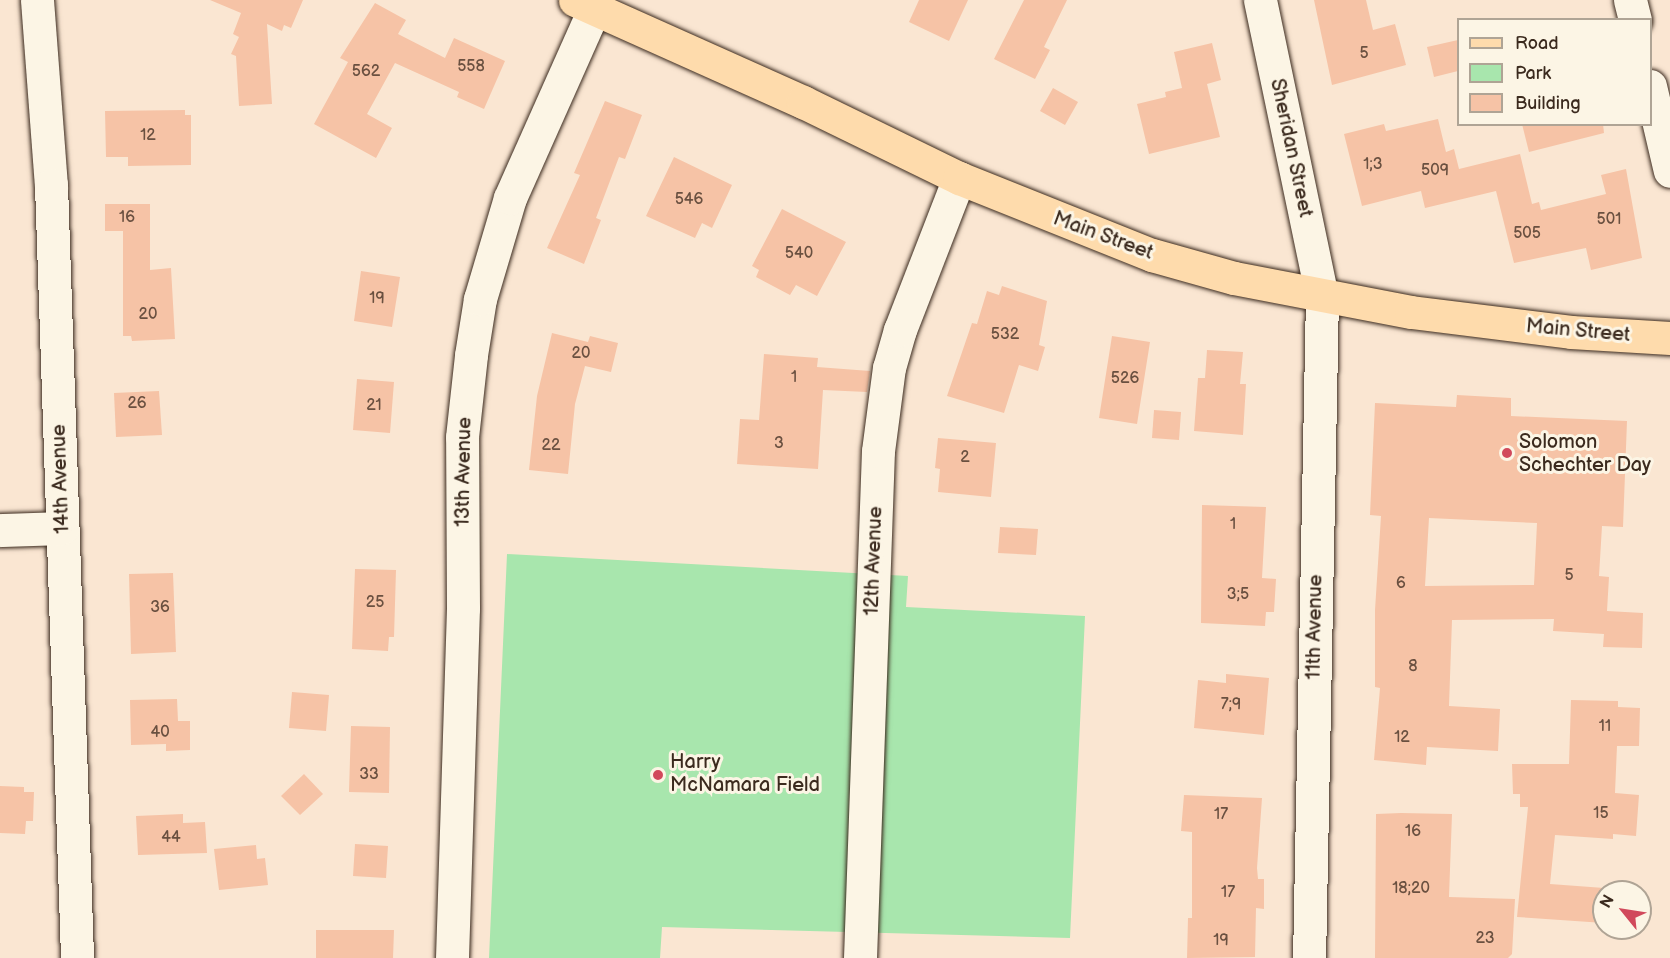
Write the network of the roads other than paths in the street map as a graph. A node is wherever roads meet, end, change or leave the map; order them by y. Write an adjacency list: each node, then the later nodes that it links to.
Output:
1 (37, 0): 11 (street, 14th Avenue)
2 (1260, 0): 9 (street, Sheridan Street)
3 (1630, 0): 5 (street)
4 (584, 4): 8 (main road, Main Street); 14 (street, 13th Avenue)
5 (1634, 18)
6 (1652, 94): 7 (street)
7 (1670, 171)
8 (959, 178): 9 (main road, Main Street); 15 (street, 12th Avenue)
9 (1322, 296): 10 (main road, Main Street); 16 (street, 11th Avenue)
10 (1670, 338)
11 (62, 528): 12 (street); 13 (street, 14th Avenue)
12 (0, 530)
13 (77, 958)
14 (452, 958)
15 (860, 958)
16 (1309, 958)

